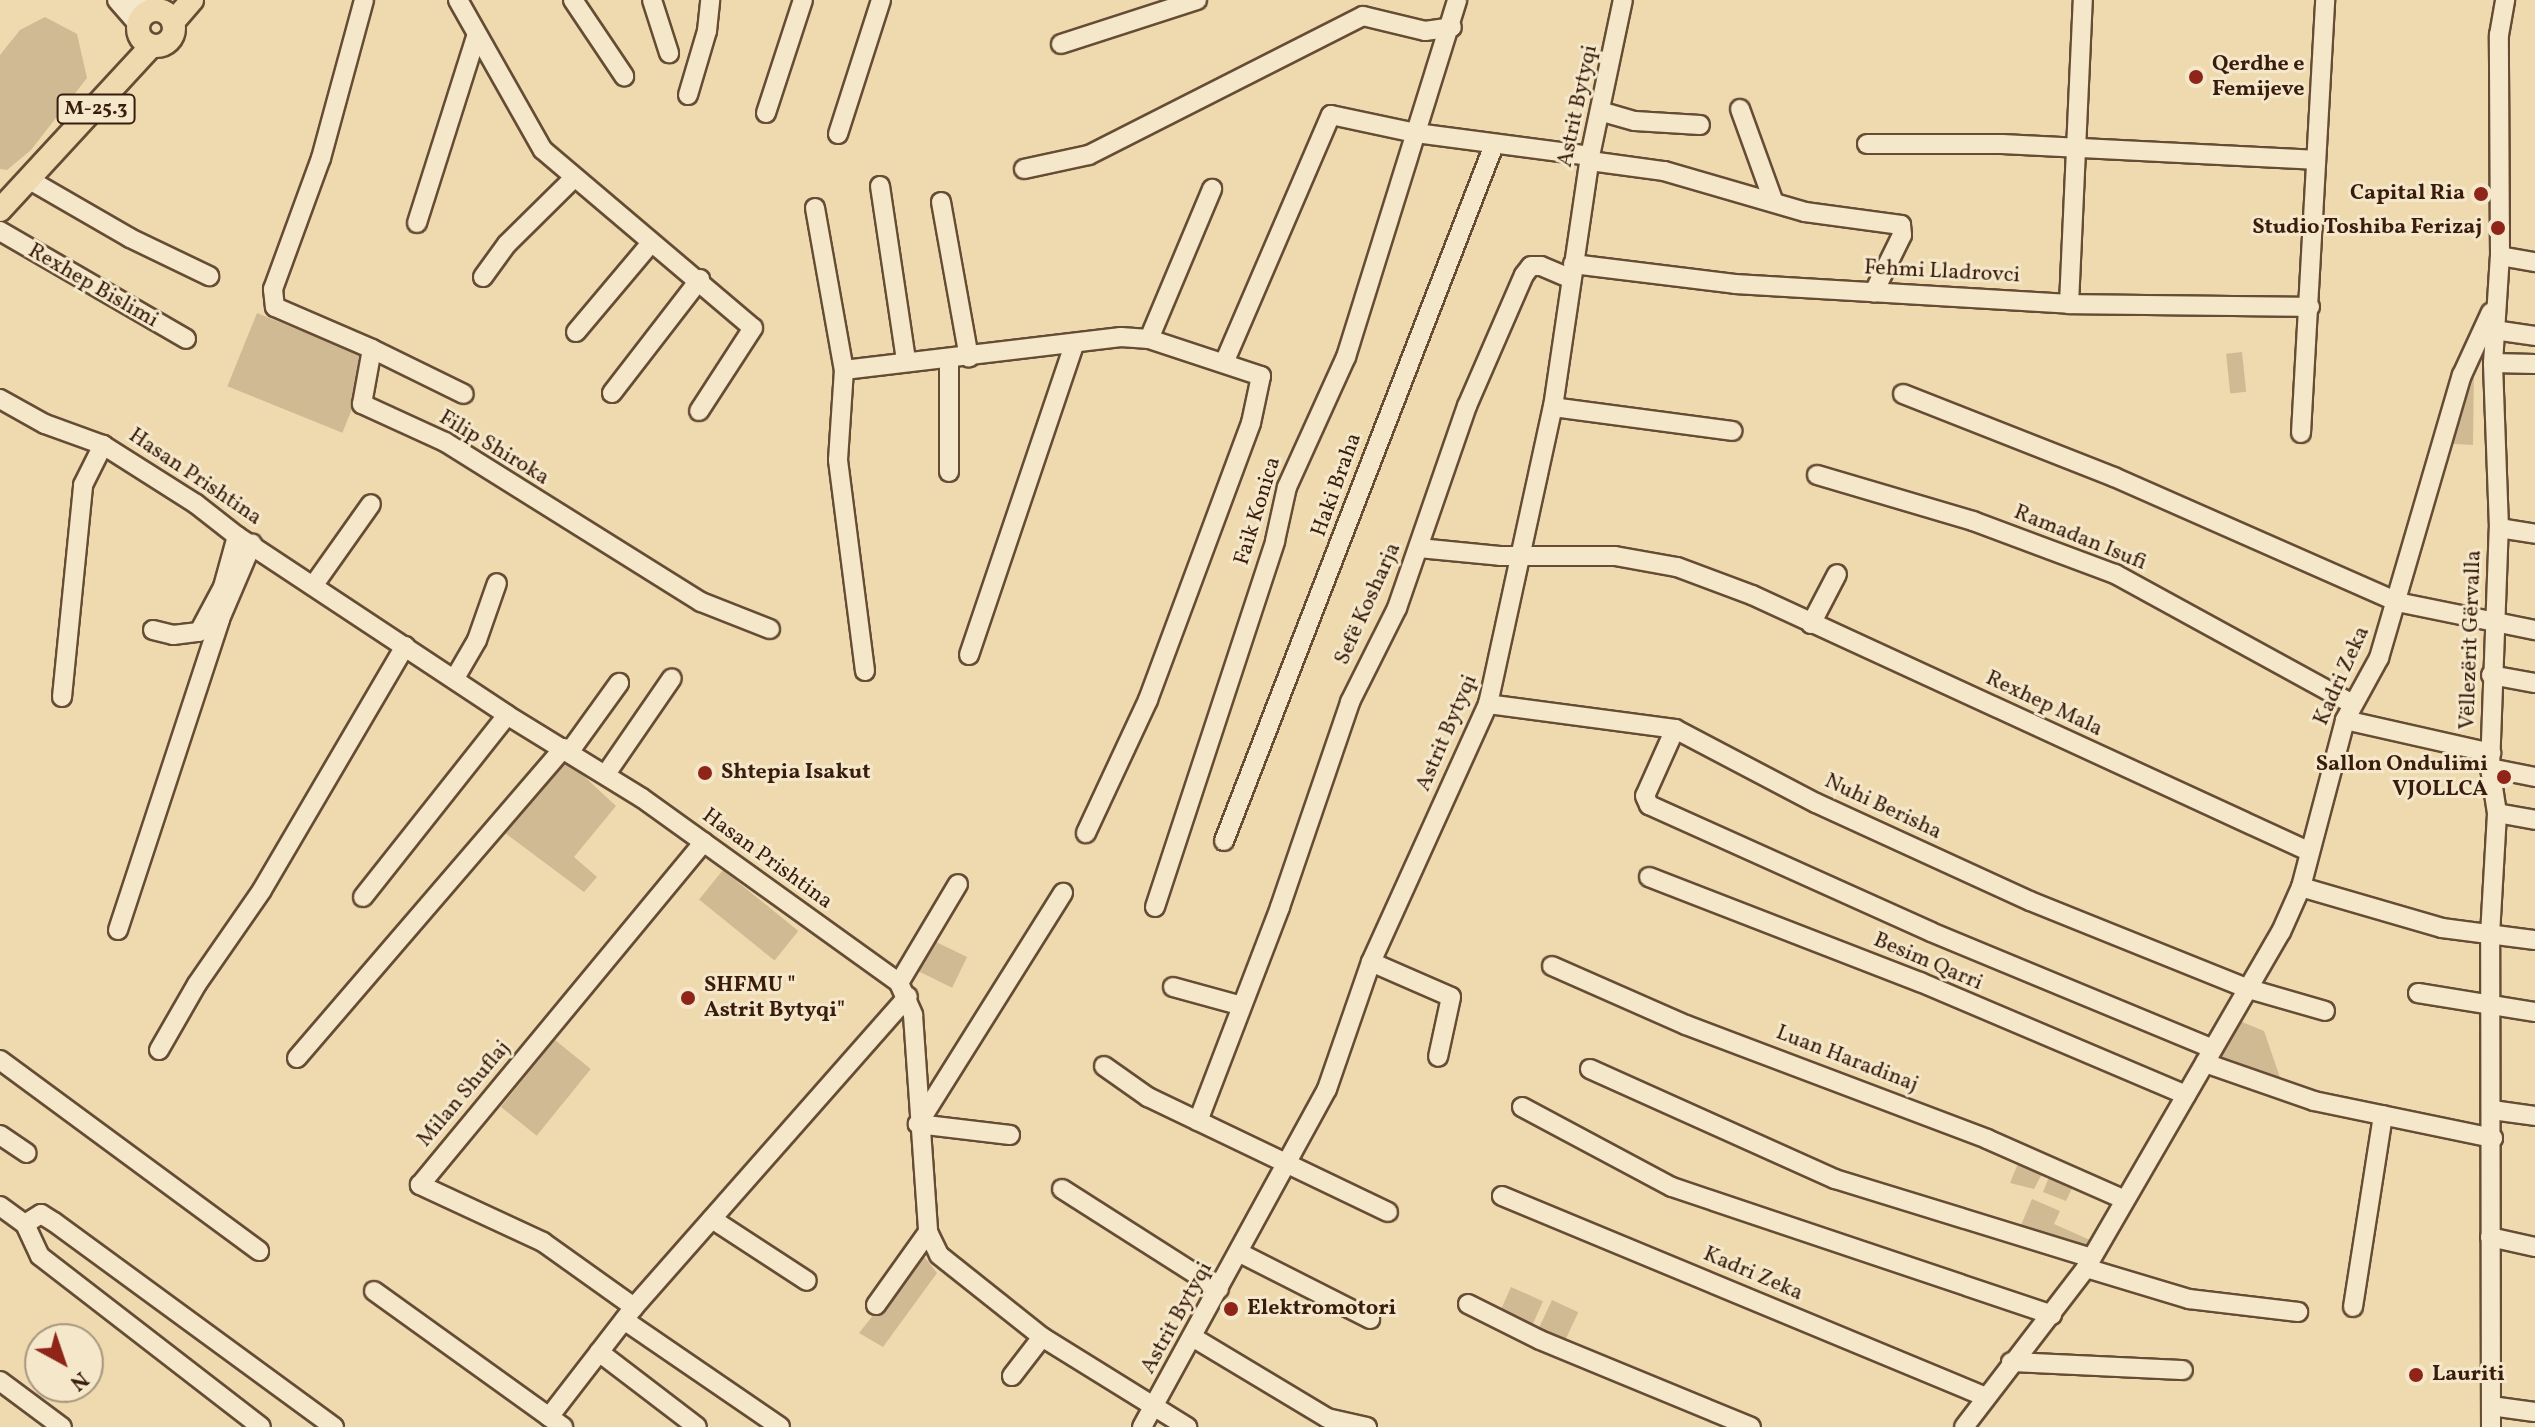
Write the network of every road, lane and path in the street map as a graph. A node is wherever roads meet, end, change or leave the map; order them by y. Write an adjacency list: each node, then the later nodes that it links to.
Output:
1 (117, 0): 18 (street)
2 (125, 0): 18 (street)
3 (192, 0): 18 (main road, M-25.3)
4 (364, 0): 64 (street)
5 (458, 0): 20 (street)
6 (573, 0): 23 (street)
7 (652, 0): 22 (street)
8 (710, 0): 24 (street)
9 (803, 0): 27 (street)
10 (881, 0): 30 (street)
11 (1197, 0): 21 (street)
12 (1457, 0): 19 (street, Faik Konica)
13 (1623, 0): 26 (street, Astrit Bytyqi)
14 (2083, 0): 33 (street)
15 (2325, 0): 35 (street)
16 (2500, 4): 48 (street, Vëllezërit Gërvalla)
17 (1363, 8): 19 (street); 36 (street)
18 (154, 21): 37 (main road, M-25.3)
19 (1452, 27): 29 (street, Faik Konica)
20 (476, 37): 38 (street); 45 (street)
21 (1061, 44)
22 (669, 53)
23 (624, 76)
24 (688, 95)
25 (1740, 109): 41 (street)
26 (1603, 112): 28 (street); 34 (street, Astrit Bytyqi)
27 (766, 113)
28 (1700, 125)
29 (1416, 133): 32 (street); 68 (street); 126 (street, Faik Konica)
30 (838, 134)
31 (1867, 144): 33 (street)
32 (1494, 145): 34 (street); 118 (street, Haki Braha)
33 (2074, 147): 35 (street); 56 (street)
34 (1590, 159): 41 (street); 50 (street, Astrit Bytyqi)
35 (2314, 160): 57 (street)
36 (1024, 169)
37 (32, 174): 44 (main road, M-25.3); 51 (street)
38 (573, 179): 47 (street); 52 (street)
39 (880, 186): 67 (street)
40 (1212, 189): 62 (street)
41 (1773, 200): 54 (street)
42 (941, 202): 65 (street)
43 (815, 208): 71 (street)
44 (0, 210)
45 (417, 223)
46 (0, 231): 61 (street, Rexhep Bislimi)
47 (651, 243): 53 (street); 59 (street)
48 (2500, 256): 49 (street); 55 (street, Vëllezërit Gërvalla)
49 (2535, 262)
50 (1572, 272): 54 (street, Fehmi Lladrovci); 76 (street, Astrit Bytyqi); 87 (street, Sefë Kosharja)
51 (209, 276)
52 (483, 277)
53 (700, 279): 72 (street); 77 (street)
54 (1874, 292): 56 (street, Fehmi Lladrovci)
55 (2497, 299): 58 (street, Vëllezërit Gërvalla); 92 (street, Kadri Zeka)
56 (2069, 304): 57 (street, Fehmi Lladrovci)
57 (2310, 307): 79 (street)
58 (2494, 330): 60 (street); 69 (street, Vëllezërit Gërvalla)
59 (576, 332)
60 (2535, 336)
61 (186, 339)
62 (1149, 339): 63 (street); 68 (street)
63 (1074, 345): 65 (street); 99 (street)
64 (372, 349): 73 (street); 95 (street, Filip Shiroka)
65 (969, 358): 66 (street)
66 (949, 359): 67 (street); 81 (street)
67 (906, 361): 71 (street)
68 (1224, 363): 117 (street)
69 (2493, 363): 70 (street); 84 (street, Vëllezërit Gërvalla)
70 (2535, 364)
71 (844, 370): 100 (street)
72 (612, 393)
73 (464, 394)
74 (1903, 394): 92 (street)
75 (0, 399): 80 (street, Hasan Prishtina)
76 (1553, 407): 78 (street); 88 (street, Astrit Bytyqi)
77 (699, 411)
78 (1732, 431)
79 (2301, 433)
80 (103, 445): 86 (street, Hasan Prishtina); 106 (street)
81 (949, 472)
82 (1817, 475): 108 (street, Ramadan Isufi)
83 (371, 504): 91 (street)
84 (2499, 528): 85 (street); 93 (street, Vëllezërit Gërvalla)
85 (2535, 534)
86 (244, 540): 91 (street, Hasan Prishtina); 96 (street); 127 (street)
87 (1419, 548): 88 (street, Rexhep Mala); 136 (street, Sefë Kosharja)
88 (1520, 554): 94 (street, Rexhep Mala); 107 (street, Astrit Bytyqi)
89 (1837, 574): 94 (street)
90 (497, 583): 102 (street)
91 (313, 586): 98 (street, Hasan Prishtina)
92 (2397, 602): 93 (street); 108 (street, Kadri Zeka)
93 (2494, 623): 97 (street); 101 (street, Vëllezërit Gërvalla)
94 (1811, 624): 120 (street, Rexhep Mala)
95 (770, 629)
96 (153, 630)
97 (2535, 630)
98 (405, 646): 102 (street, Hasan Prishtina); 140 (street)
99 (969, 655)
100 (865, 671)
101 (2491, 675): 105 (street); 112 (street, Vëllezërit Gërvalla)
102 (455, 678): 109 (street, Hasan Prishtina)
103 (672, 678): 113 (street)
104 (619, 683): 111 (street)
105 (2535, 683)
106 (62, 697)
107 (1488, 704): 110 (street, Nuhi Berisha); 130 (street, Astrit Bytyqi)
108 (2348, 712): 112 (street, Ramadan Isufi); 120 (street, Kadri Zeka)
109 (507, 715): 111 (street, Hasan Prishtina); 125 (street)
110 (1675, 729): 133 (street, Nuhi Berisha); 141 (street)
111 (567, 750): 113 (street, Hasan Prishtina); 143 (street)
112 (2491, 761): 114 (street, Ramadan Isufi); 115 (street, Vëllezërit Gërvalla)
113 (606, 774): 119 (street, Hasan Prishtina)
114 (2535, 777)
115 (2497, 813): 116 (street); 128 (street, Vëllezërit Gërvalla)
116 (2535, 820)
117 (1086, 833)
118 (1224, 841)
119 (704, 842): 134 (street, Hasan Prishtina); 179 (street, Milan Shuflaj)
120 (2308, 851): 123 (street, Kadri Zeka)
121 (1649, 877): 147 (street, Besim Qarri)
122 (958, 884): 134 (street)
123 (2301, 887): 128 (street); 133 (street, Kadri Zeka)
124 (1063, 893): 153 (street)
125 (363, 897)
126 (1155, 907)
127 (118, 930)
128 (2490, 935): 129 (street); 137 (street, Vëllezërit Gërvalla)
129 (2535, 940)
130 (1371, 962): 142 (street); 158 (street, Astrit Bytyqi)
131 (1552, 966): 161 (street, Luan Haradinaj)
132 (1173, 987): 136 (street)
133 (2249, 989): 138 (street, Nuhi Berisha); 141 (street, Kadri Zeka)
134 (904, 990): 153 (street); 164 (street)
135 (2418, 993): 137 (street)
136 (1239, 1005): 152 (street, Sefë Kosharja)
137 (2493, 1006): 139 (street); 149 (street, Vëllezërit Gërvalla)
138 (2325, 1011)
139 (2535, 1012)
140 (159, 1050)
141 (2209, 1056): 147 (street, Kadri Zeka); 150 (street)
142 (1438, 1057)
143 (297, 1058)
144 (0, 1060): 169 (street)
145 (1104, 1066): 152 (street)
146 (1590, 1069): 171 (street)
147 (2186, 1095): 161 (street, Kadri Zeka)
148 (1522, 1107): 180 (street)
149 (2492, 1110): 151 (street); 156 (street, Vëllezërit Gërvalla)
150 (2383, 1115): 156 (street); 177 (street)
151 (2535, 1116)
152 (1198, 1121): 158 (street)
153 (918, 1124): 155 (street); 166 (street)
154 (0, 1135): 157 (street)
155 (1010, 1135)
156 (2493, 1138): 167 (street, Vëllezërit Gërvalla)
157 (27, 1153)
158 (1288, 1163): 163 (street); 170 (street, Astrit Bytyqi)
159 (1062, 1189): 173 (street)
160 (1502, 1196): 189 (street, Kadri Zeka)
161 (2123, 1199): 171 (street, Kadri Zeka)
162 (0, 1206): 165 (street)
163 (1388, 1212)
164 (712, 1219): 172 (street); 179 (street)
165 (25, 1224): 195 (street); 196 (street)
166 (928, 1232): 176 (street); 182 (street)
167 (2490, 1237): 168 (street); 190 (street, Vëllezërit Gërvalla)
168 (2535, 1247)
169 (259, 1251)
170 (1240, 1253): 173 (street, Astrit Bytyqi); 181 (street)
171 (2088, 1263): 178 (street); 180 (street, Kadri Zeka)
172 (807, 1281)
173 (1219, 1289): 183 (street, Astrit Bytyqi)
174 (374, 1291): 193 (street)
175 (1468, 1304): 202 (street)
176 (876, 1305)
177 (2353, 1307)
178 (2298, 1312)
179 (629, 1314): 184 (street); 198 (street)
180 (2052, 1315): 185 (street, Kadri Zeka)
181 (1370, 1319)
182 (1042, 1337): 187 (street); 191 (street)
183 (1194, 1338): 191 (street, Astrit Bytyqi); 201 (street)
184 (599, 1352): 193 (street); 197 (street)
185 (2011, 1362): 186 (street); 189 (street, Kadri Zeka)
186 (2183, 1370)
187 (1012, 1376)
188 (0, 1381): 194 (street)
189 (1986, 1397): 203 (street, Kadri Zeka)
190 (2491, 1406): 192 (street); 204 (street, Vëllezërit Gërvalla)
191 (1154, 1408): 199 (street, Astrit Bytyqi); 200 (street)
192 (2535, 1412)
193 (556, 1422)
194 (62, 1427)
195 (261, 1427)
196 (334, 1427)
197 (697, 1427)
198 (780, 1427)
199 (1142, 1427)
200 (1187, 1427)
201 (1367, 1427)
202 (1751, 1427)
203 (1964, 1427)
204 (2491, 1427)

